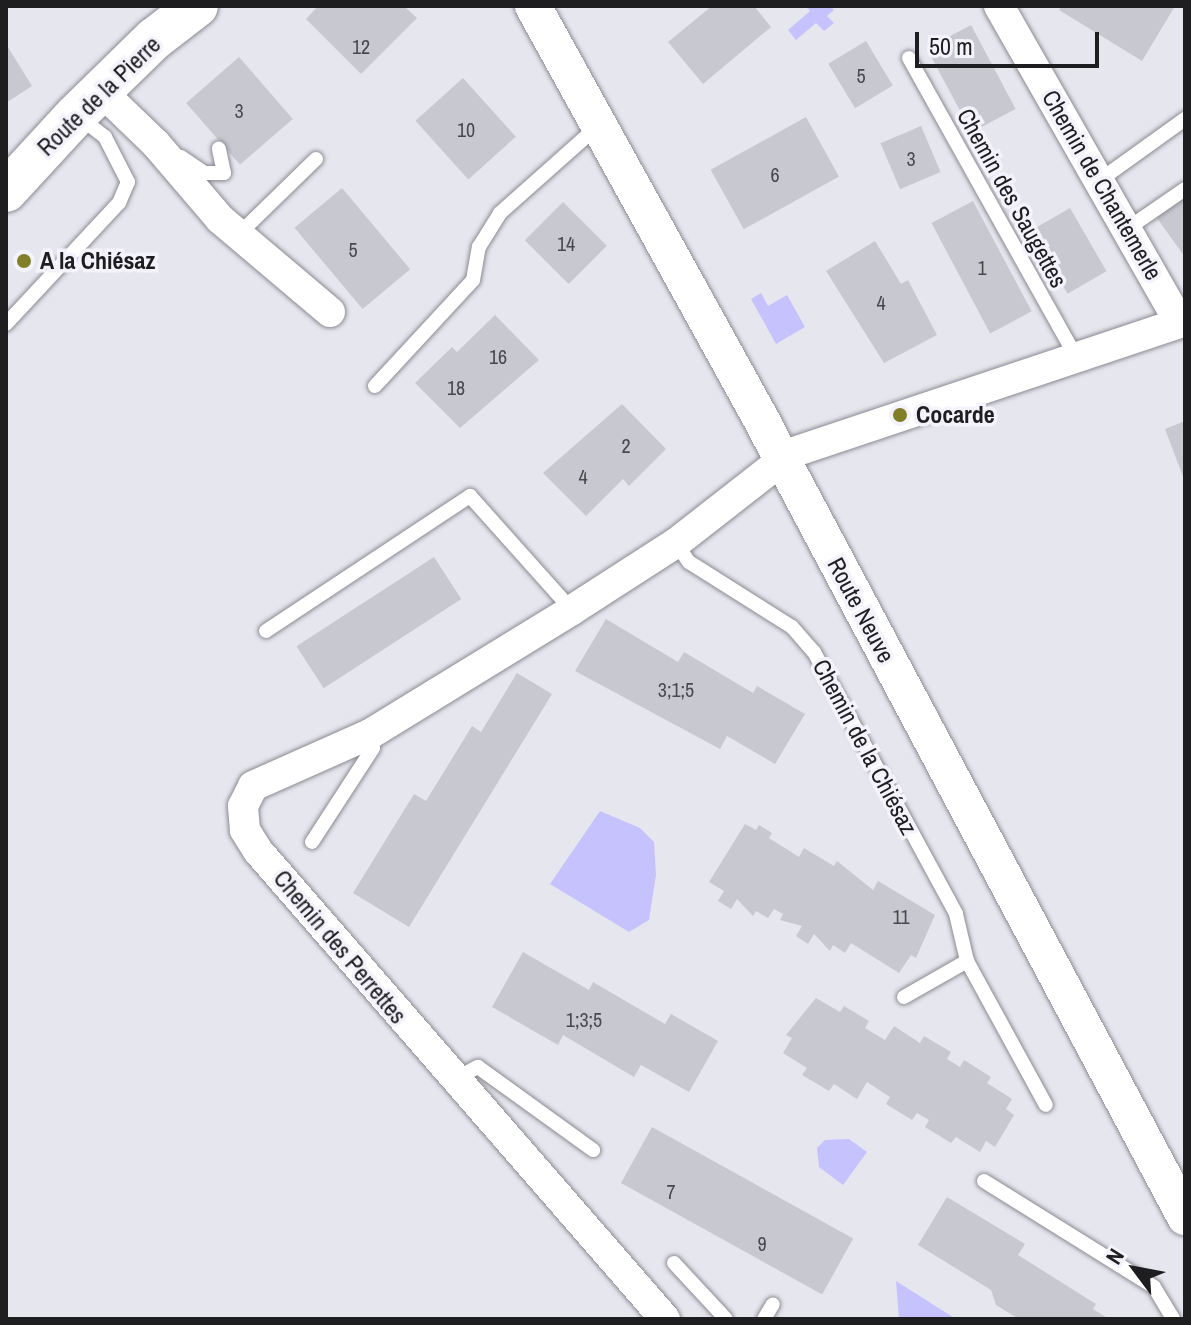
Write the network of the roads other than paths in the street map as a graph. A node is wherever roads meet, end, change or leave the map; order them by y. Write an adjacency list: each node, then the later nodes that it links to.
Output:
1 (197, 6): 5 (main road, Route de la Pierre)
2 (533, 6): 7 (street, Route Neuve)
3 (1000, 20): 11 (street, Chemin de Chantemerle)
4 (909, 58): 19 (lane, Chemin des Saugettes)
5 (88, 103): 8 (street); 13 (main road, Route de la Pierre); 17 (lane)
6 (1183, 124): 11 (lane)
7 (600, 125): 20 (lane); 21 (street, Route Neuve)
8 (142, 130): 9 (lane); 15 (street)
9 (219, 149)
10 (316, 159): 15 (lane)
11 (1093, 170): 14 (street, Chemin de Chantemerle)
12 (1185, 189): 14 (lane)
13 (6, 191)
14 (1127, 229): 18 (street, Chemin de Chantemerle)
15 (240, 233): 16 (street)
16 (330, 312)
17 (6, 324)
18 (1183, 326): 19 (street)
19 (1078, 360): 21 (street)
20 (375, 386)
21 (781, 460): 22 (street); 33 (street, Route Neuve)
22 (676, 543): 23 (street); 27 (lane, Chemin de la Chiésaz)
23 (572, 610): 24 (lane); 25 (street)
24 (266, 631)
25 (370, 734): 26 (lane); 29 (street, Chemin des Perrettes)
26 (312, 842)
27 (967, 961): 28 (lane); 30 (lane, Chemin de la Chiésaz)
28 (904, 997)
29 (455, 1079): 31 (lane); 36 (street, Chemin des Perrettes)
30 (1046, 1105)
31 (593, 1150)
32 (984, 1181): 39 (lane)
33 (1185, 1217)
34 (674, 1263): 37 (lane)
35 (773, 1304): 38 (lane)
36 (665, 1319)
37 (726, 1319)
38 (764, 1319)
39 (1173, 1319)

